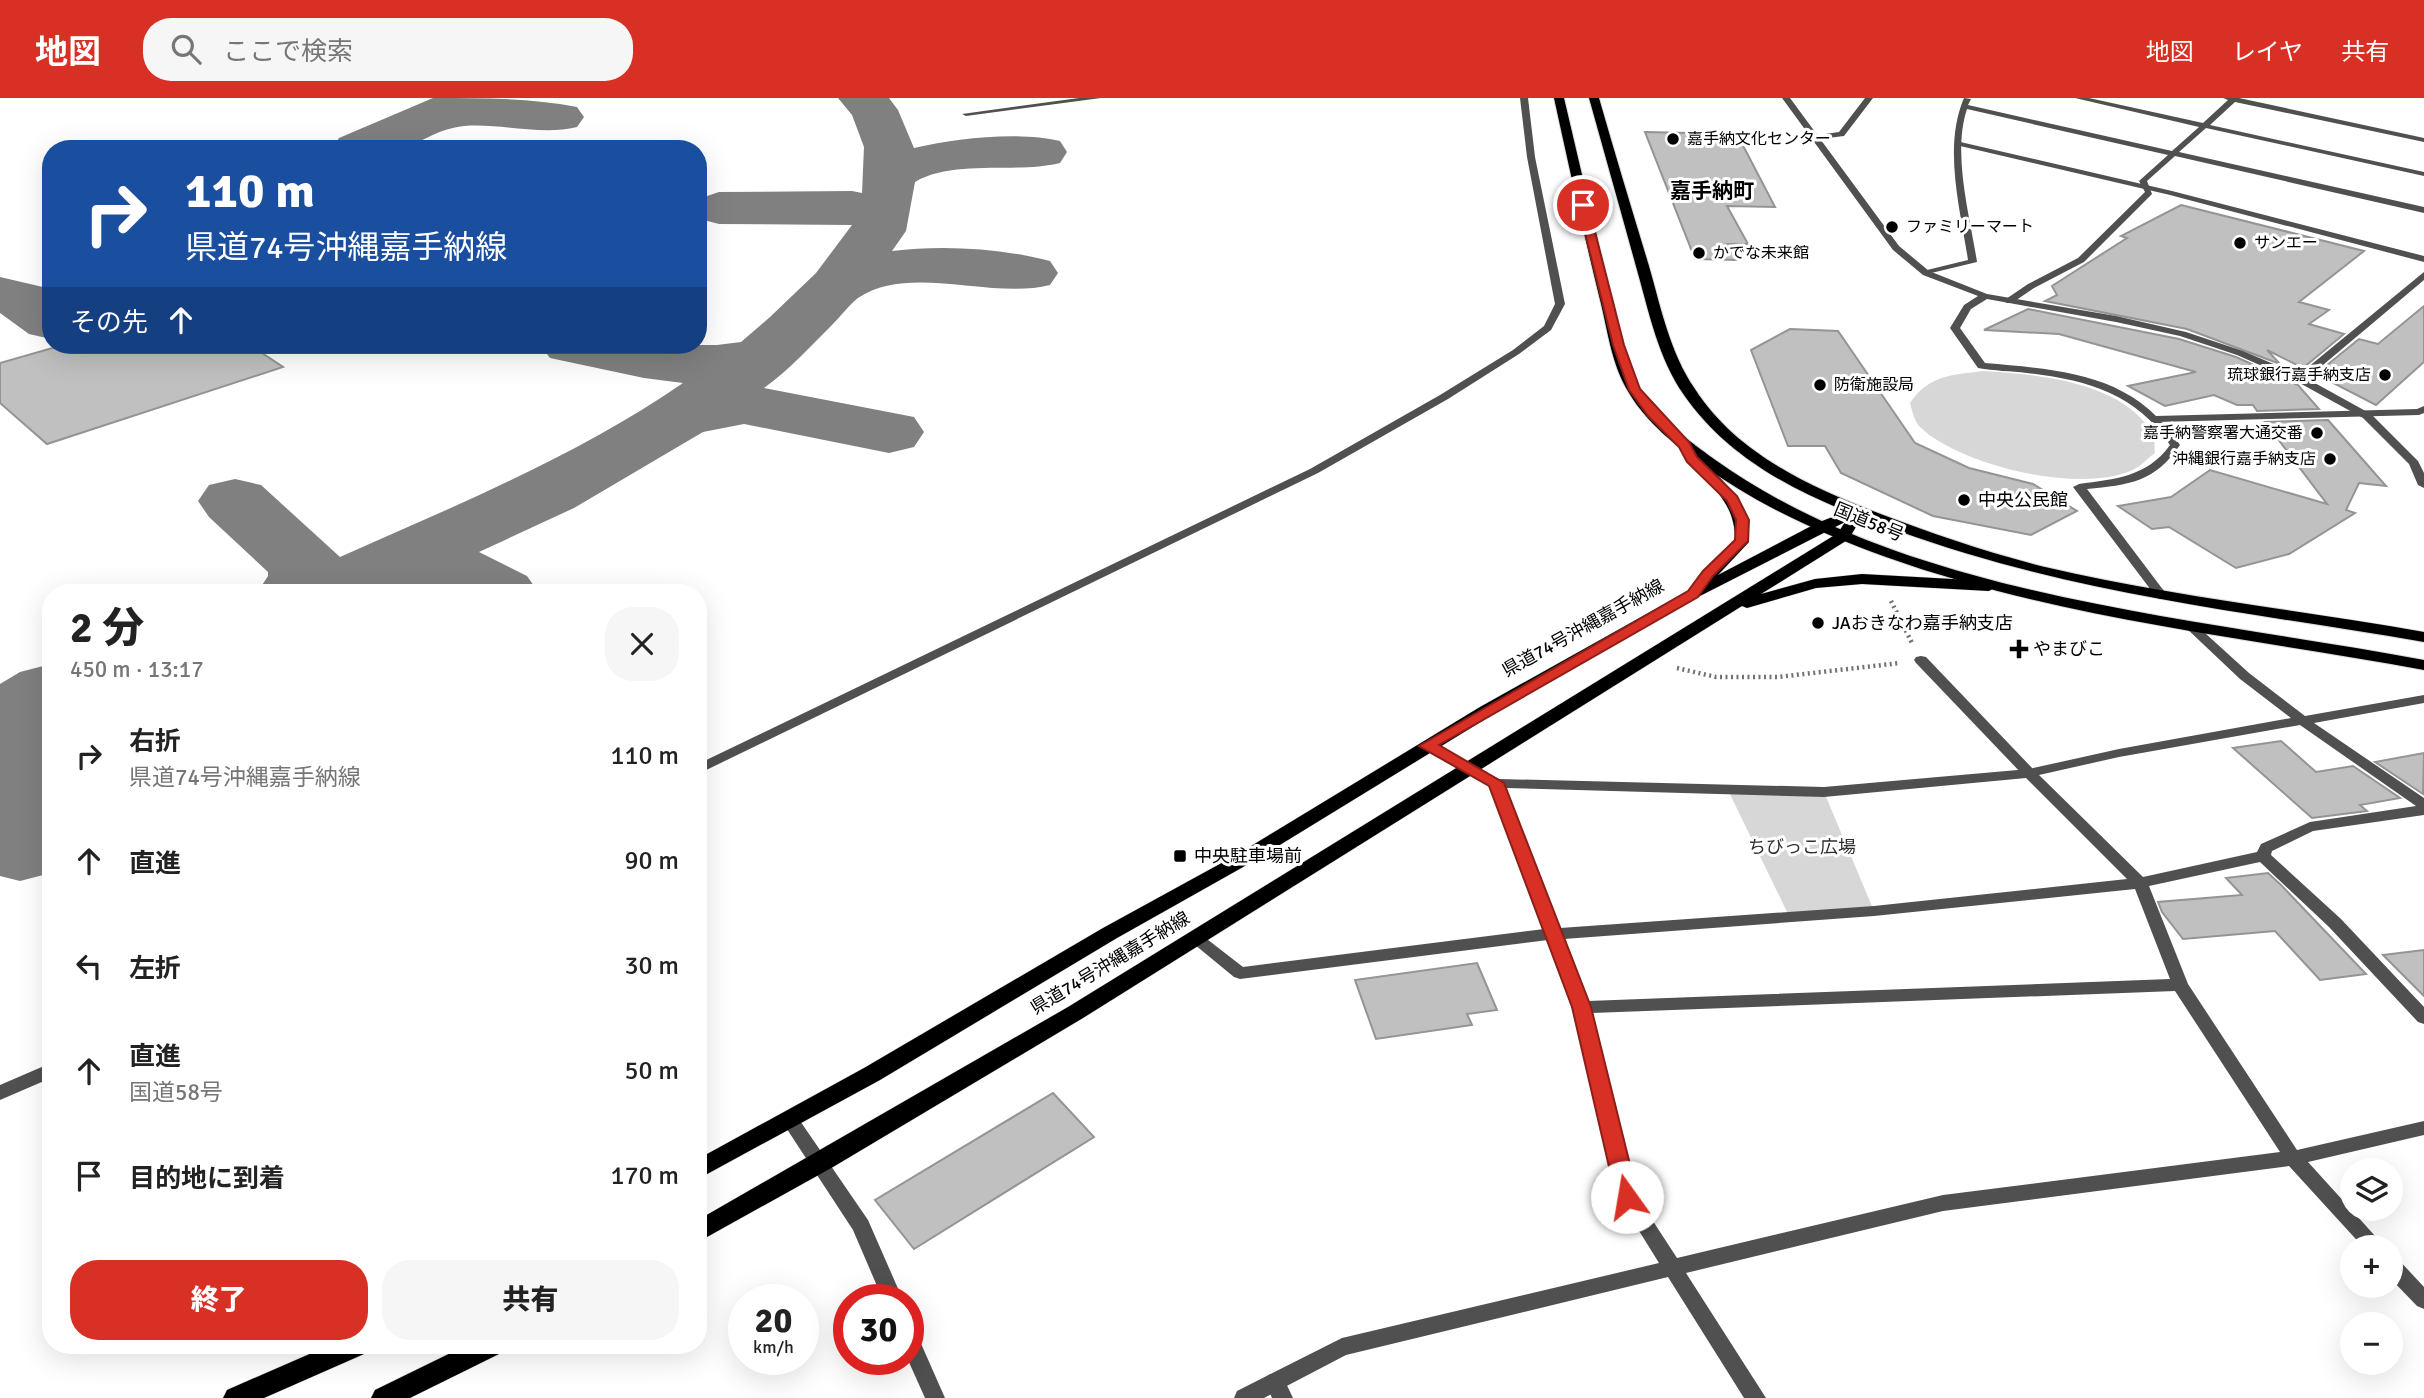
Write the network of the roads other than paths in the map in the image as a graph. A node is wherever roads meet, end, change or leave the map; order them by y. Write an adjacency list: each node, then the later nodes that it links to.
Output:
1 (1097, 98): 10 (street)
2 (1524, 98): 44 (street)
3 (1559, 98): 28 (highway, 国道58号)
4 (1594, 98): 30 (highway, 国道58号)
5 (1786, 98): 12 (street)
6 (1869, 98): 12 (street)
7 (2079, 98): 11 (street)
8 (2232, 98): 11 (street); 13 (street)
9 (1965, 102): 14 (street); 15 (street)
10 (966, 114)
11 (2206, 125): 15 (street); 16 (street)
12 (1815, 138): 20 (street)
13 (2424, 140)
14 (1959, 143): 17 (street); 20 (street)
15 (2174, 153): 17 (street); 18 (street)
16 (2424, 174)
17 (2145, 187): 19 (street); 23 (street)
18 (2424, 210)
19 (2424, 259)
20 (1926, 273): 22 (street)
21 (2424, 275): 24 (street)
22 (1985, 296): 23 (street); 27 (street)
23 (2009, 302): 24 (street)
24 (2300, 379): 26 (street)
25 (2424, 409): 26 (street)
26 (2367, 416): 27 (street); 29 (street)
27 (2156, 419): 35 (street)
28 (1685, 445): 31 (highway, 国道58号); 34 (main road)
29 (2424, 485)
30 (1858, 511): 31 (main road, 県道74号沖縄嘉手納線); 32 (main road, 県道74号沖縄嘉手納線); 35 (highway, 国道58号)
31 (1822, 526): 32 (highway, 国道58号); 34 (main road, 県道74号沖縄嘉手納線)
32 (1844, 536): 33 (highway, 国道58号); 36 (main road, 県道74号沖縄嘉手納線)
33 (1989, 586): 36 (main road); 37 (highway, 国道58号)
34 (1693, 594): 43 (main road, 県道74号沖縄嘉手納線)
35 (2161, 594): 38 (highway, 国道58号)
36 (1730, 608): 45 (main road, 県道74号沖縄嘉手納線)
37 (2190, 626): 40 (highway, 国道58号); 42 (street)
38 (2424, 637)
39 (1921, 660): 46 (street)
40 (2424, 665)
41 (2424, 699): 42 (street)
42 (2303, 721): 46 (street); 48 (street)
43 (1427, 746): 45 (street); 58 (main road, 県道74号沖縄嘉手納線)
44 (707, 766)
45 (1466, 769): 47 (street); 52 (main road, 県道74号沖縄嘉手納線)
46 (2029, 773): 47 (street); 50 (street)
47 (1496, 783): 51 (street)
48 (2424, 808): 49 (street)
49 (2263, 856): 50 (street); 55 (street)
50 (2140, 883): 51 (street); 53 (street)
51 (1553, 934): 52 (street); 54 (street)
52 (1197, 940): 61 (main road, 県道74号沖縄嘉手納線)
53 (2180, 985): 54 (street); 60 (street)
54 (1582, 1007): 65 (street)
55 (2424, 1018)
56 (42, 1074): 57 (street)
57 (0, 1093)
58 (790, 1120): 61 (street); 62 (main road, 県道74号沖縄嘉手納線)
59 (2424, 1128): 60 (street)
60 (2293, 1158): 64 (street); 65 (street)
61 (821, 1163): 63 (main road, 県道74号沖縄嘉手納線); 67 (street)
62 (707, 1165)
63 (707, 1227)
64 (2364, 1235)
65 (1672, 1267): 72 (street); 77 (street)
66 (2403, 1278): 68 (street)
67 (886, 1284)
68 (2424, 1300)
69 (337, 1354): 73 (main road)
70 (474, 1354): 74 (main road)
71 (924, 1374): 75 (street)
72 (1279, 1390): 76 (street)
73 (236, 1398)
74 (384, 1398)
75 (934, 1398)
76 (1244, 1398)
77 (1756, 1398)

